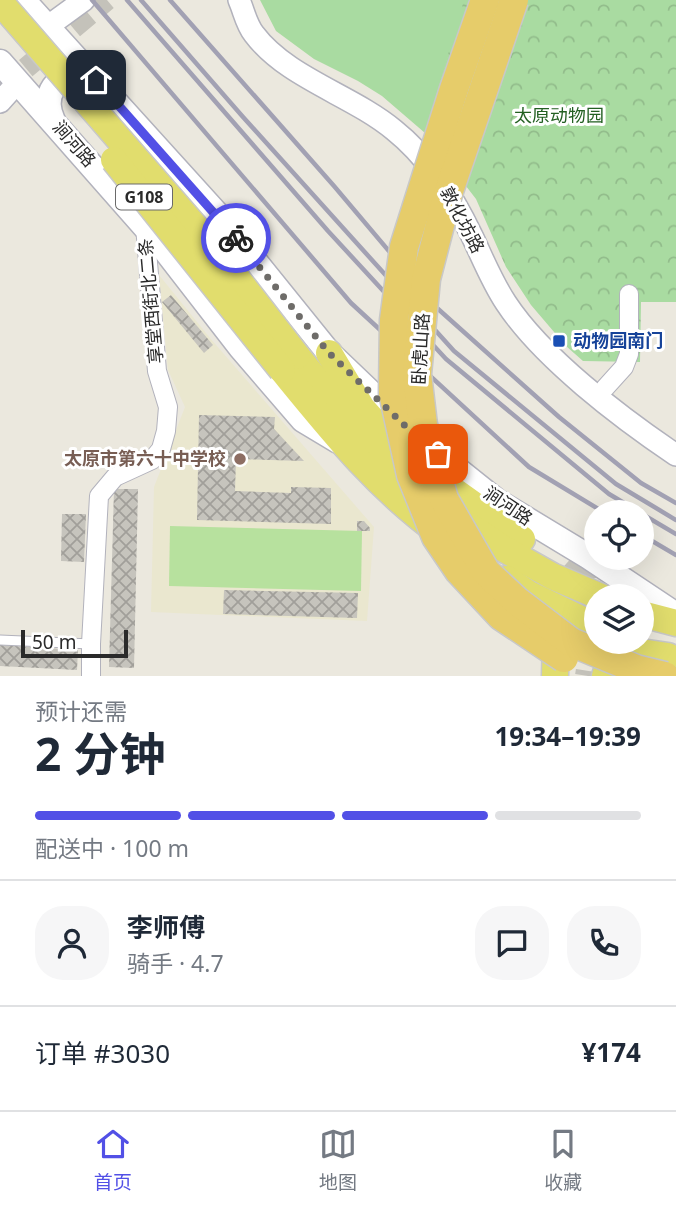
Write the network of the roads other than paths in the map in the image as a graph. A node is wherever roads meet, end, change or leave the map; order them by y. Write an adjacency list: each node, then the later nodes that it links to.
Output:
1 (23, 0): 8 (main road, 涧河路)
2 (84, 0): 8 (street)
3 (239, 0): 23 (street, 敦化坊路)
4 (248, 0): 19 (street, 敦化坊路)
5 (485, 0): 37 (highway, 卧虎山路, bridge)
6 (514, 0): 34 (highway, 卧虎山路, bridge)
7 (1, 2): 18 (main road, 涧河路 / G108, bridge)
8 (47, 27): 11 (main road, 涧河路)
9 (0, 29): 18 (main road, 涧河路 / G108, bridge)
10 (0, 62): 12 (main road, 涧河路)
11 (96, 80): 14 (main road); 17 (main road, 涧河路)
12 (17, 83): 13 (street); 14 (main road, 涧河路)
13 (0, 102)
14 (53, 121): 15 (main road, 涧河路)
15 (145, 226): 22 (main road, 涧河路); 32 (street, 享堂西街北二条)
16 (629, 294): 19 (street)
17 (329, 353): 20 (main road); 27 (main road, 涧河路)
18 (289, 363): 20 (main road); 22 (main road, 涧河路 / G108); 25 (main road, 涧河路 / G108)
19 (605, 388): 21 (street, 敦化坊路)
20 (362, 408): 24 (main road)
21 (676, 442)
22 (342, 443): 26 (main road, 涧河路 / G108)
23 (676, 455)
24 (566, 564)
25 (584, 589)
26 (529, 594): 29 (main road, 涧河路 / G108); 36 (main road)
27 (676, 615)
28 (654, 617): 30 (main road)
29 (584, 621)
30 (676, 623)
31 (0, 640): 32 (lane)
32 (91, 644): 35 (street, 享堂西街北二条)
33 (653, 654): 34 (main road)
34 (670, 664): 37 (main road)
35 (92, 676)
36 (555, 676)
37 (605, 676)

